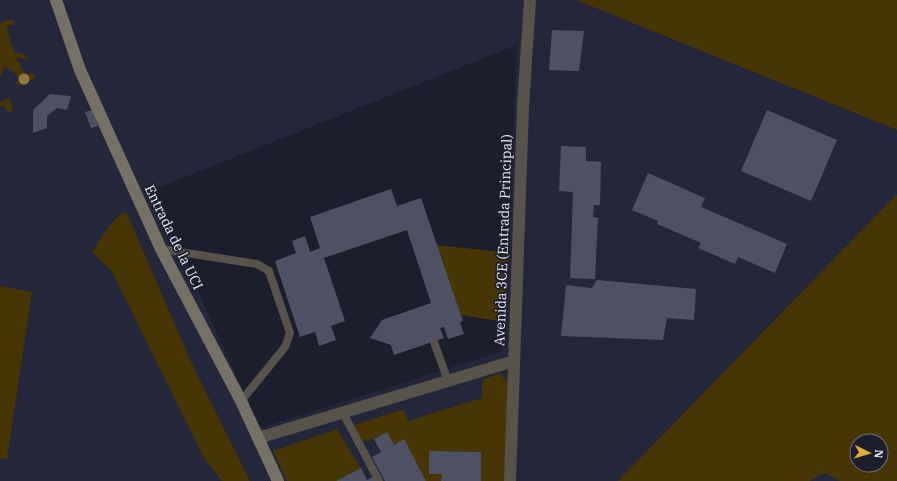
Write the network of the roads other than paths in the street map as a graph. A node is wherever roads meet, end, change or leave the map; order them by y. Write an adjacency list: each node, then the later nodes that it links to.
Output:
1 (56, 0): 3 (street, Entrada de la UCI)
2 (530, 0): 5 (street, Avenida 3CE (Entrada Principal))
3 (161, 249): 7 (street, Entrada de la UCI); 7 (lane)
4 (434, 342): 6 (lane)
5 (514, 361): 6 (street); 12 (street, Avenida 3CE (Entrada Principal))
6 (448, 381): 8 (street)
7 (241, 401): 9 (street, Entrada de la UCI)
8 (343, 413): 9 (street); 11 (lane)
9 (258, 438): 10 (street, Entrada de la UCI)
10 (278, 481)
11 (379, 481)
12 (510, 481)

